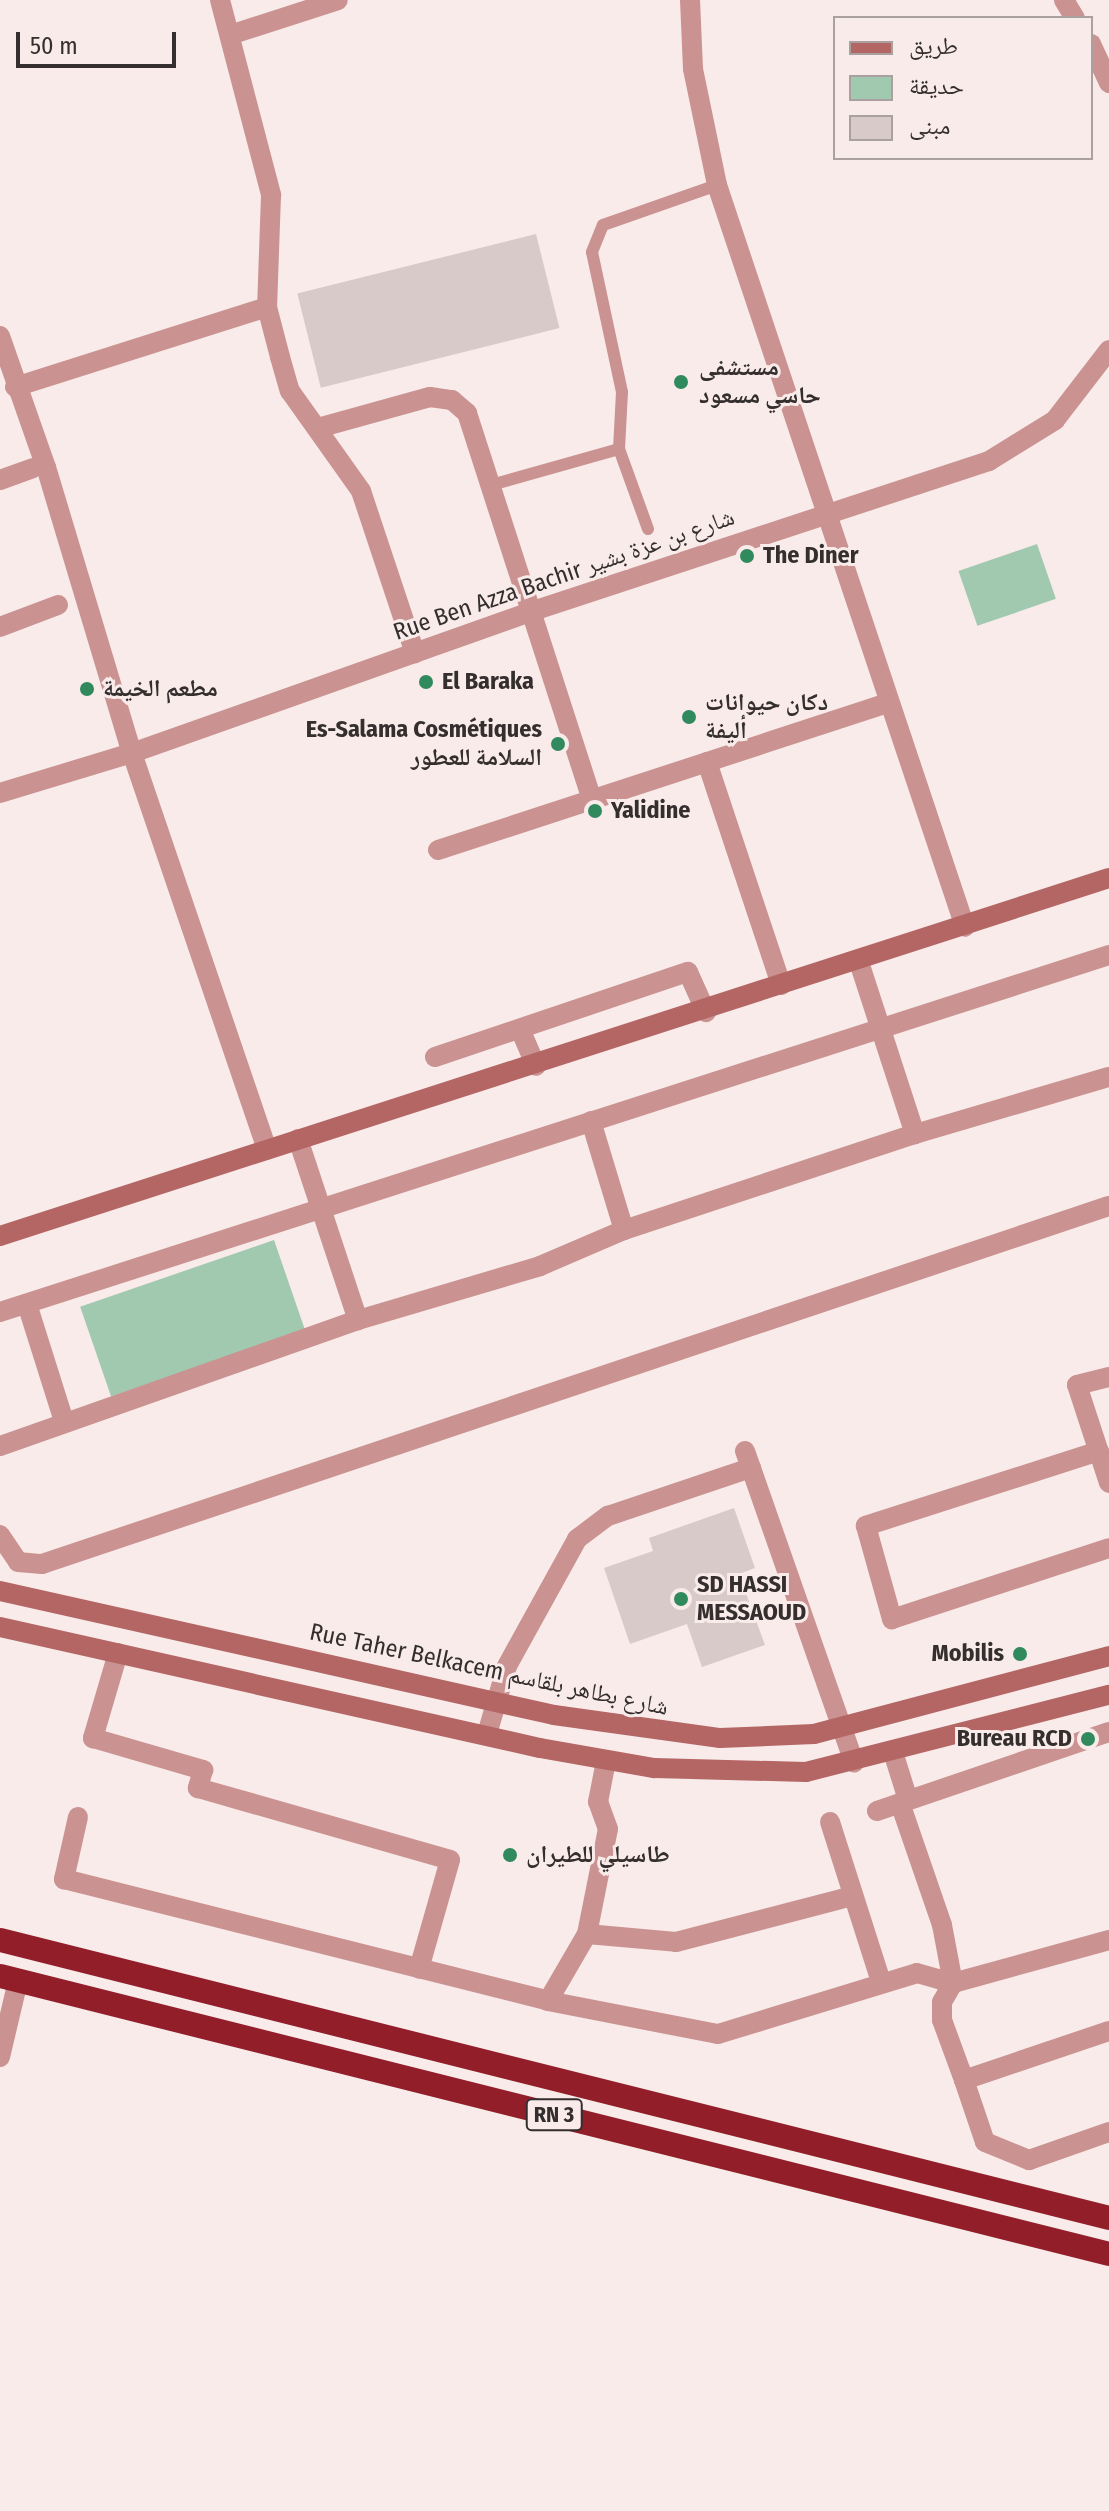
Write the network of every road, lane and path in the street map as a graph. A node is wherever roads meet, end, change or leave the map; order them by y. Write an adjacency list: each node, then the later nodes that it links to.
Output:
1 (220, 0): 4 (street)
2 (338, 0): 4 (street)
3 (690, 0): 7 (street)
4 (233, 34): 8 (street)
5 (1093, 48): 6 (street)
6 (1109, 83)
7 (717, 185): 13 (lane); 17 (street)
8 (267, 307): 11 (street); 12 (street)
9 (0, 336): 11 (street)
10 (1109, 350): 17 (street, Rue Ben Azza Bachir شارع بن عزة بشير)
11 (15, 387): 24 (street)
12 (318, 428): 16 (street); 22 (street)
13 (619, 449): 16 (lane); 18 (lane)
14 (33, 468): 15 (street)
15 (0, 480)
16 (491, 485): 20 (street)
17 (827, 513): 20 (street, Rue Ben Azza Bachir شارع بن عزة بشير); 23 (street)
18 (648, 529)
19 (58, 605): 21 (street)
20 (533, 611): 22 (street, Rue Ben Azza Bachir شارع بن عزة بشير); 27 (street)
21 (0, 627)
22 (415, 653): 24 (street, Rue Ben Azza Bachir شارع بن عزة بشير)
23 (888, 703): 25 (street); 30 (street)
24 (132, 753): 26 (street, Rue Ben Azza Bachir شارع بن عزة بشير); 43 (street)
25 (707, 762): 27 (street); 33 (street)
26 (0, 793)
27 (592, 800): 28 (street)
28 (438, 850)
29 (1109, 878): 30 (main road)
30 (965, 927): 32 (main road)
31 (1109, 955): 36 (street)
32 (859, 962): 33 (main road); 36 (street)
33 (781, 985): 34 (main road)
34 (706, 1012): 35 (street); 38 (main road)
35 (520, 1029): 37 (street); 38 (street)
36 (877, 1029): 40 (street); 41 (street)
37 (435, 1057)
38 (536, 1066): 42 (main road)
39 (1109, 1077): 41 (street)
40 (591, 1121): 45 (street); 46 (street)
41 (915, 1134): 46 (street)
42 (298, 1139): 43 (main road); 45 (street)
43 (267, 1150): 47 (main road)
44 (1109, 1206): 56 (street)
45 (318, 1208): 48 (street); 50 (street)
46 (624, 1230): 50 (street)
47 (0, 1236)
48 (27, 1304): 49 (street); 52 (street)
49 (0, 1312)
50 (358, 1320): 52 (street)
51 (1109, 1377): 54 (street)
52 (64, 1421): 53 (street)
53 (0, 1446)
54 (1099, 1451): 55 (street); 57 (street)
55 (1109, 1483)
56 (0, 1535)
57 (1109, 1548)
58 (0, 1591): 63 (main road, Rue Taher Belkacem شارع بطاهر بلقاسم)
59 (0, 1627): 60 (main road)
60 (118, 1653): 66 (main road); 78 (street)
61 (1109, 1656): 64 (main road, Rue Taher Belkacem شارع بطاهر بلقاسم)
62 (1109, 1695): 67 (main road)
63 (495, 1702): 64 (main road, Rue Taher Belkacem شارع بطاهر بلقاسم); 64 (street); 66 (street)
64 (843, 1727): 69 (street)
65 (1109, 1732): 70 (street)
66 (487, 1734): 68 (main road)
67 (893, 1752): 69 (main road); 70 (street)
68 (606, 1761): 69 (main road); 75 (street)
69 (854, 1762)
70 (904, 1802): 71 (street); 81 (street)
71 (877, 1811)
72 (78, 1817): 78 (street)
73 (830, 1822): 74 (street)
74 (853, 1896): 75 (street); 80 (street)
75 (587, 1934): 82 (street)
76 (0, 1940): 87 (highway, RN 3)
77 (1109, 1940): 81 (street)
78 (419, 1969): 82 (street)
79 (9, 1979): 84 (street); 88 (highway, RN 3)
80 (881, 1982): 81 (street); 82 (street)
81 (953, 1983): 85 (street)
82 (548, 2001)
83 (1109, 2031): 85 (street)
84 (0, 2057)
85 (964, 2080): 86 (street)
86 (1109, 2132)
87 (1109, 2218)
88 (1109, 2254)

